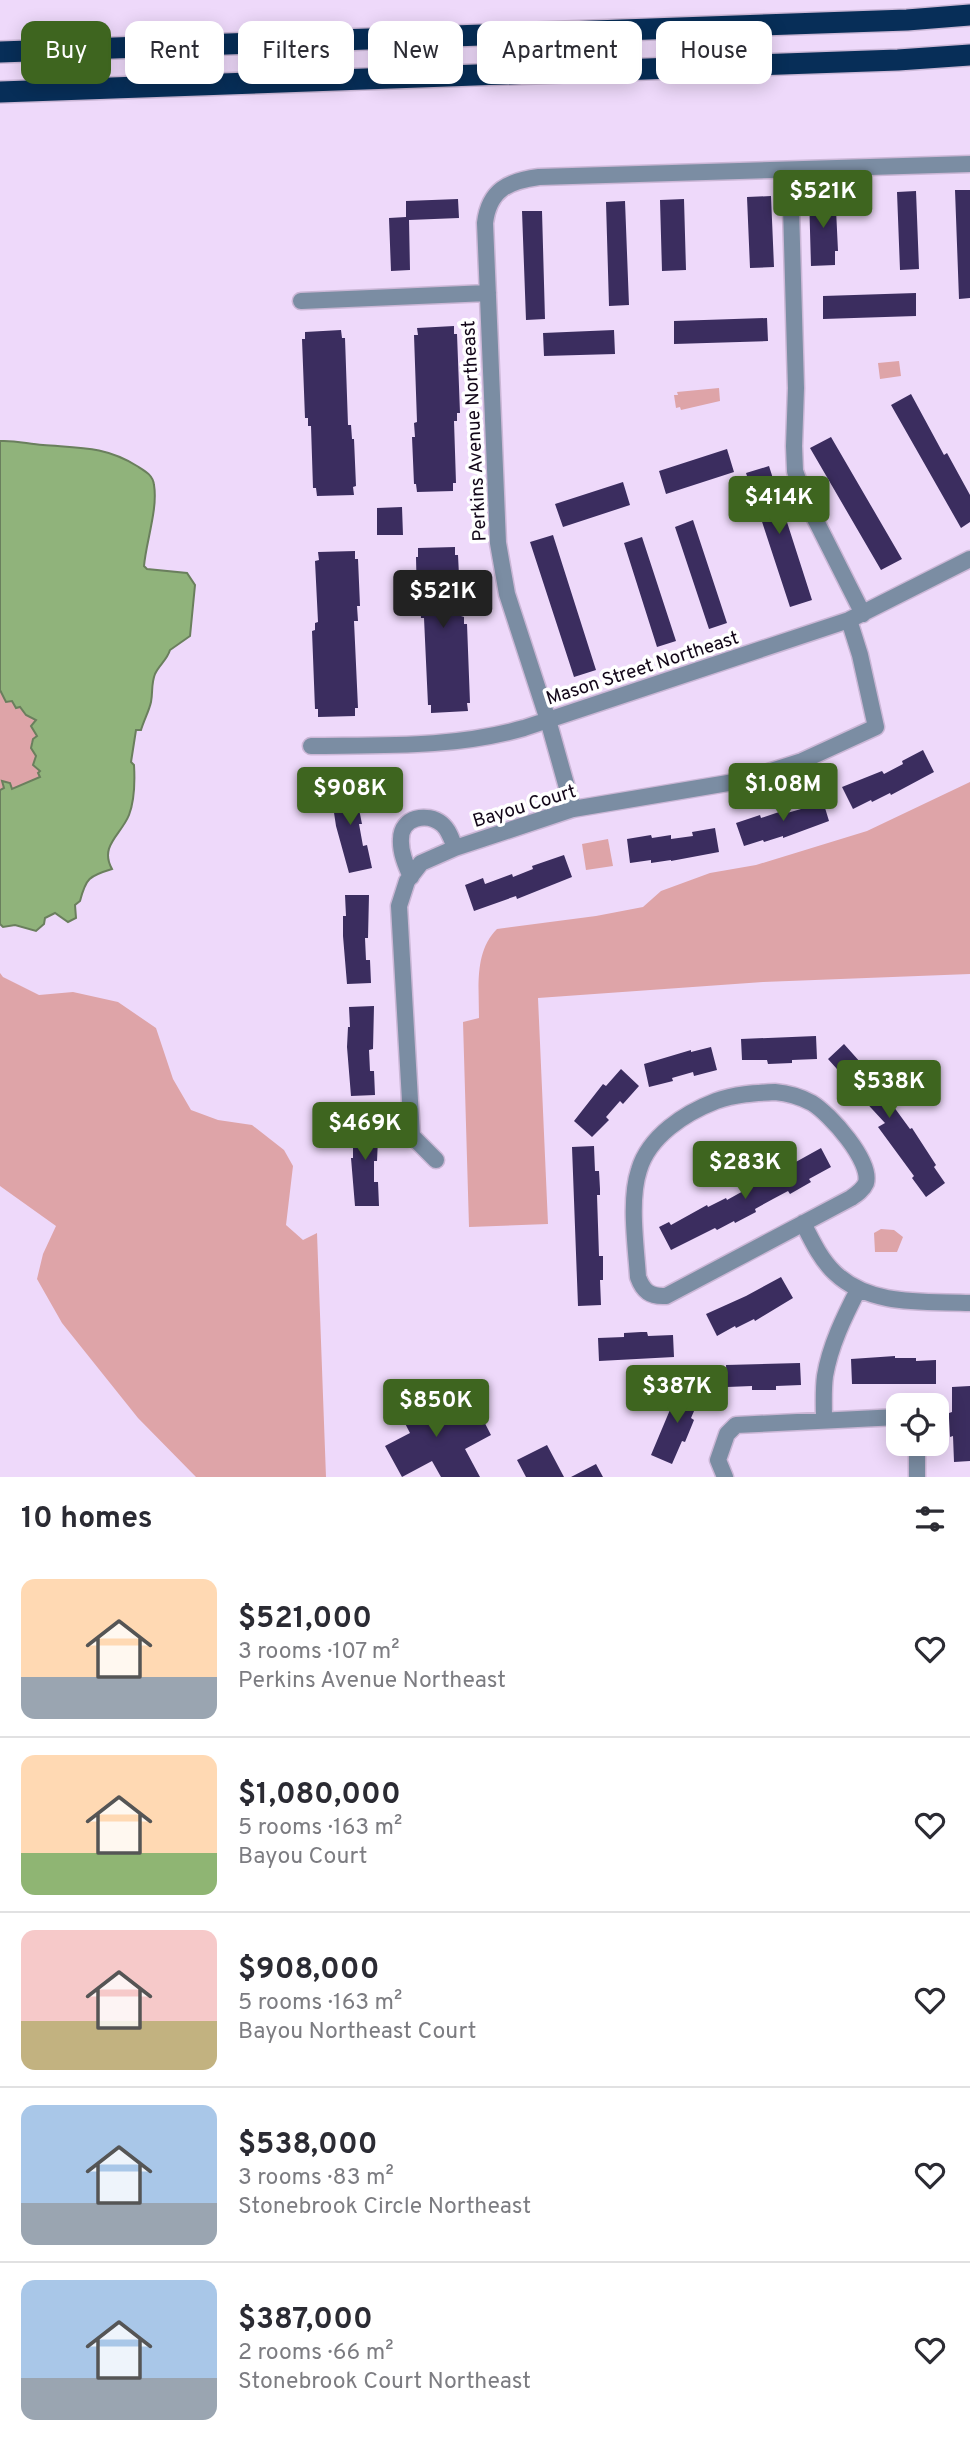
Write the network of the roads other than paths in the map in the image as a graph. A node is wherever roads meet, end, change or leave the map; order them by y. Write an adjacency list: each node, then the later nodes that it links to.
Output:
1 (970, 15): 2 (highway)
2 (0, 52)
3 (970, 55): 4 (highway)
4 (0, 92)
5 (970, 164): 6 (street, Perkins Avenue Northeast)
6 (790, 171): 7 (street, Perkins Avenue Northeast); 10 (street)
7 (488, 293): 8 (street); 11 (street, Perkins Avenue Northeast)
8 (301, 301)
9 (970, 559): 10 (street, Mason Street Northeast)
10 (856, 617): 11 (street, Mason Street Northeast); 13 (street, Bayou Court)
11 (548, 720): 12 (street, Mason Street Northeast); 13 (street, Perkins Avenue Northeast)
12 (311, 746)
13 (573, 809): 14 (street, Bayou Court)
14 (456, 848): 15 (street, Bayou Court); 15 (street)
15 (411, 877): 16 (street)
16 (436, 1160)
17 (803, 1223): 17 (street); 18 (street)
18 (858, 1290): 19 (street); 21 (street)
19 (970, 1303)
20 (886, 1418): 21 (street)
21 (824, 1420): 23 (street)
22 (917, 1456): 24 (street)
23 (725, 1477)
24 (917, 1477)

